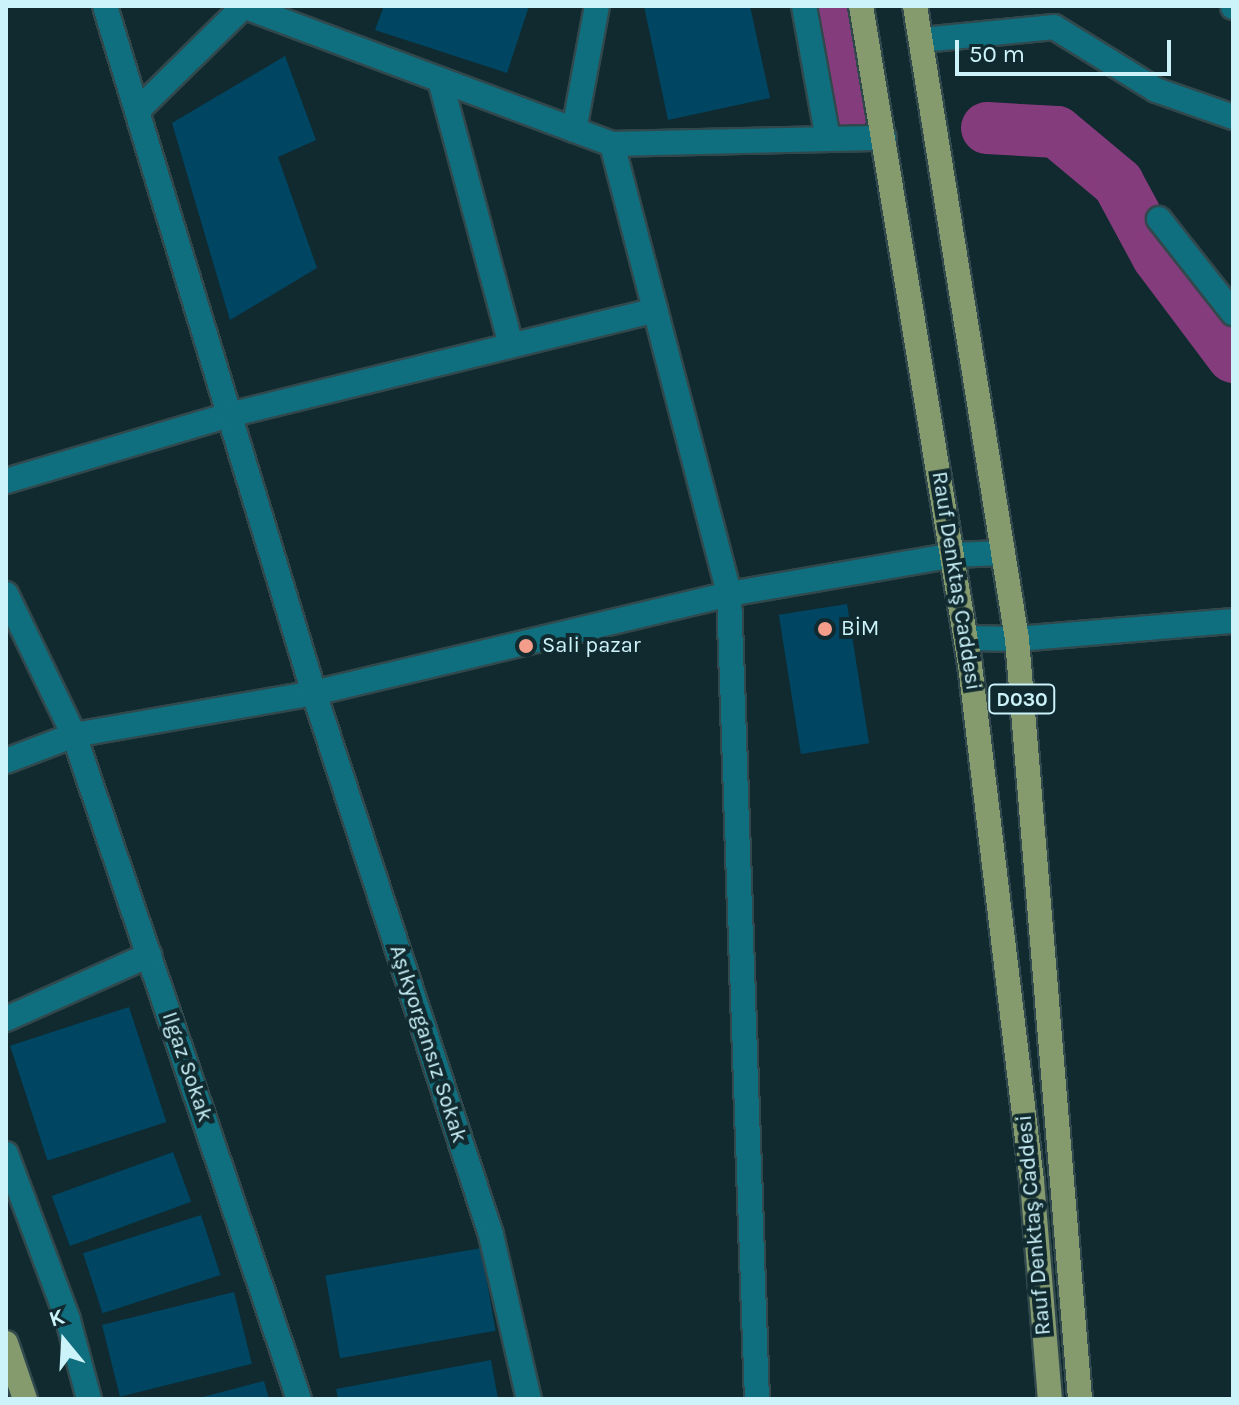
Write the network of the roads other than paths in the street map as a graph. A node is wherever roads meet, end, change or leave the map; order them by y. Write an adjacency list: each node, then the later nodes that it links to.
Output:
1 (105, 6): 9 (street, Aşıkyorgansız Sokak)
2 (244, 6): 8 (street); 9 (street)
3 (597, 6): 11 (street)
4 (804, 6): 13 (street)
5 (861, 6): 12 (main road, Rauf Denktaş Caddesi)
6 (915, 6): 7 (main road, Rauf Denktaş Caddesi / D030)
7 (922, 40): 10 (street); 21 (main road, Rauf Denktaş Caddesi / D030)
8 (440, 80): 11 (street); 18 (street)
9 (137, 111): 19 (street, Aşıkyorgansız Sokak)
10 (1233, 117)
11 (574, 130): 14 (street)
12 (884, 138): 13 (street); 22 (main road, Rauf Denktaş Caddesi)
13 (828, 139): 14 (street)
14 (612, 144): 16 (street)
15 (1159, 219): 17 (street)
16 (655, 310): 18 (street); 24 (street)
17 (1233, 313)
18 (511, 345): 19 (street)
19 (229, 415): 20 (street); 28 (street, Aşıkyorgansız Sokak)
20 (6, 481)
21 (1001, 553): 22 (street); 27 (main road, Rauf Denktaş Caddesi / D030)
22 (954, 555): 24 (street); 26 (main road, Rauf Denktaş Caddesi)
23 (6, 594): 29 (street, Ilgaz Sokak)
24 (729, 594): 28 (street); 39 (street)
25 (1233, 621): 27 (street)
26 (966, 638): 27 (street); 40 (main road, Rauf Denktaş Caddesi)
27 (1017, 639): 41 (main road, Rauf Denktaş Caddesi / D030)
28 (314, 693): 29 (street); 38 (street, Aşıkyorgansız Sokak)
29 (74, 735): 30 (street); 31 (street, Ilgaz Sokak)
30 (6, 761)
31 (149, 955): 32 (street); 37 (street, Ilgaz Sokak)
32 (6, 1019)
33 (6, 1154): 36 (street)
34 (6, 1343): 35 (main road)
35 (25, 1399)
36 (89, 1399)
37 (299, 1399)
38 (529, 1399)
39 (757, 1399)
40 (1050, 1399)
41 (1080, 1399)

